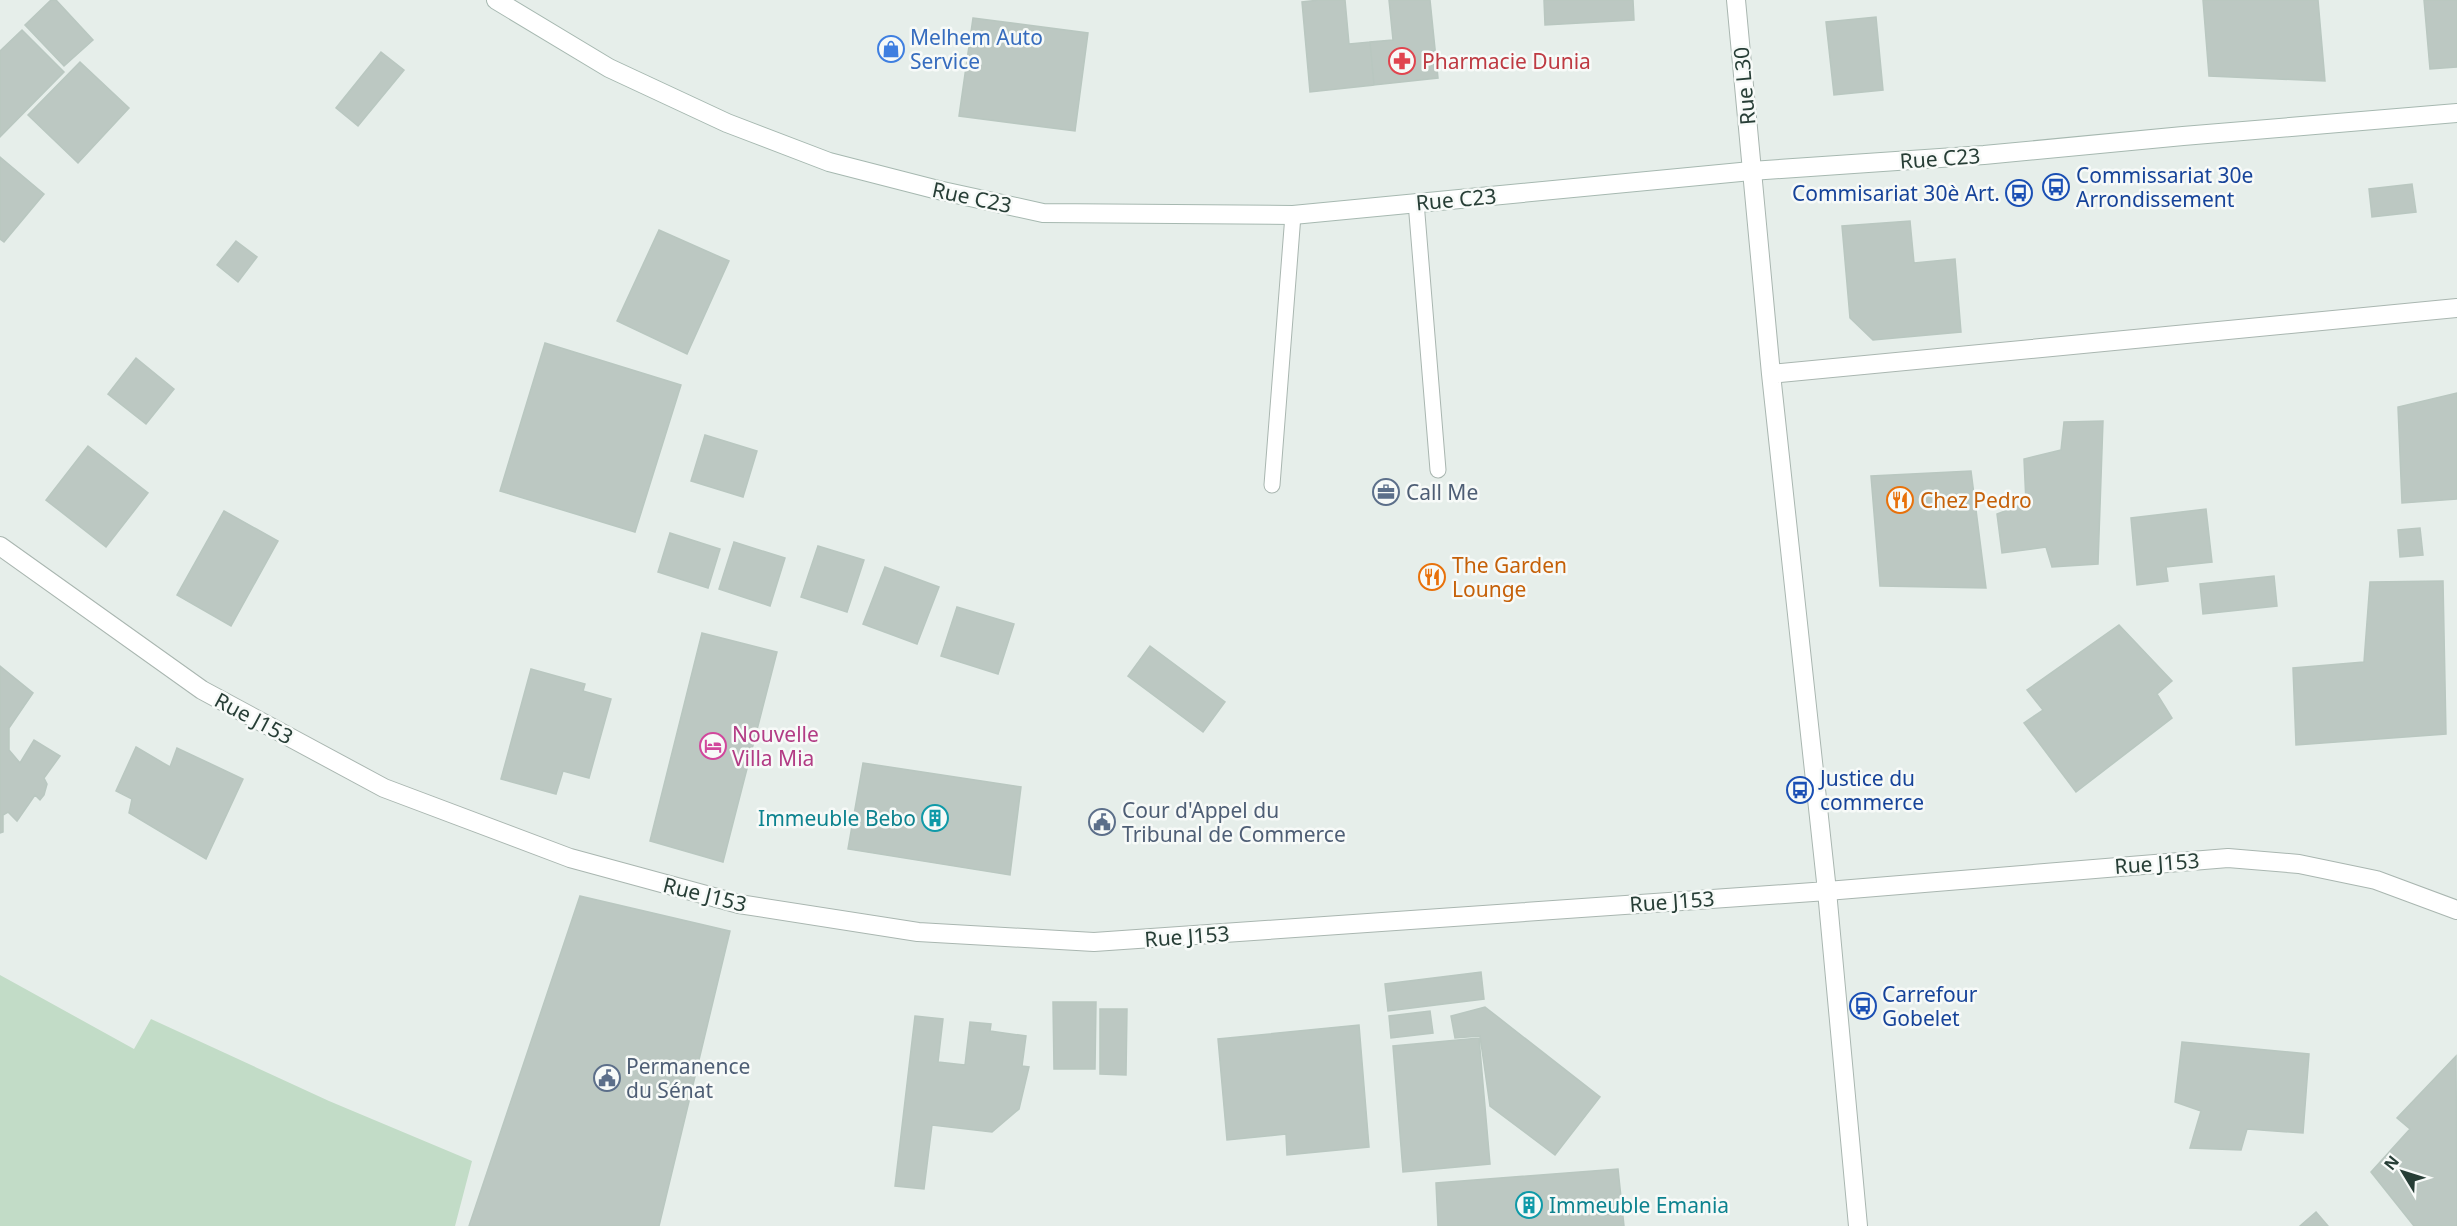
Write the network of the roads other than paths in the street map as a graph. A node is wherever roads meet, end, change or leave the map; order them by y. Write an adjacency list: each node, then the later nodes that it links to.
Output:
1 (496, 0): 6 (street, Rue C23)
2 (1736, 0): 4 (street, Rue L30)
3 (2457, 113): 4 (street, Rue C23)
4 (1751, 171): 5 (street, Rue C23); 8 (street, Rue L30)
5 (1416, 202): 6 (street, Rue C23); 9 (lane)
6 (1293, 215): 10 (lane)
7 (2457, 308): 8 (street)
8 (1772, 374): 12 (street, Rue L30)
9 (1438, 470)
10 (1272, 485)
11 (0, 546): 12 (street, Rue J153)
12 (1827, 891): 13 (street, Rue J153); 14 (street, Rue L30)
13 (2457, 910)
14 (1857, 1226)

